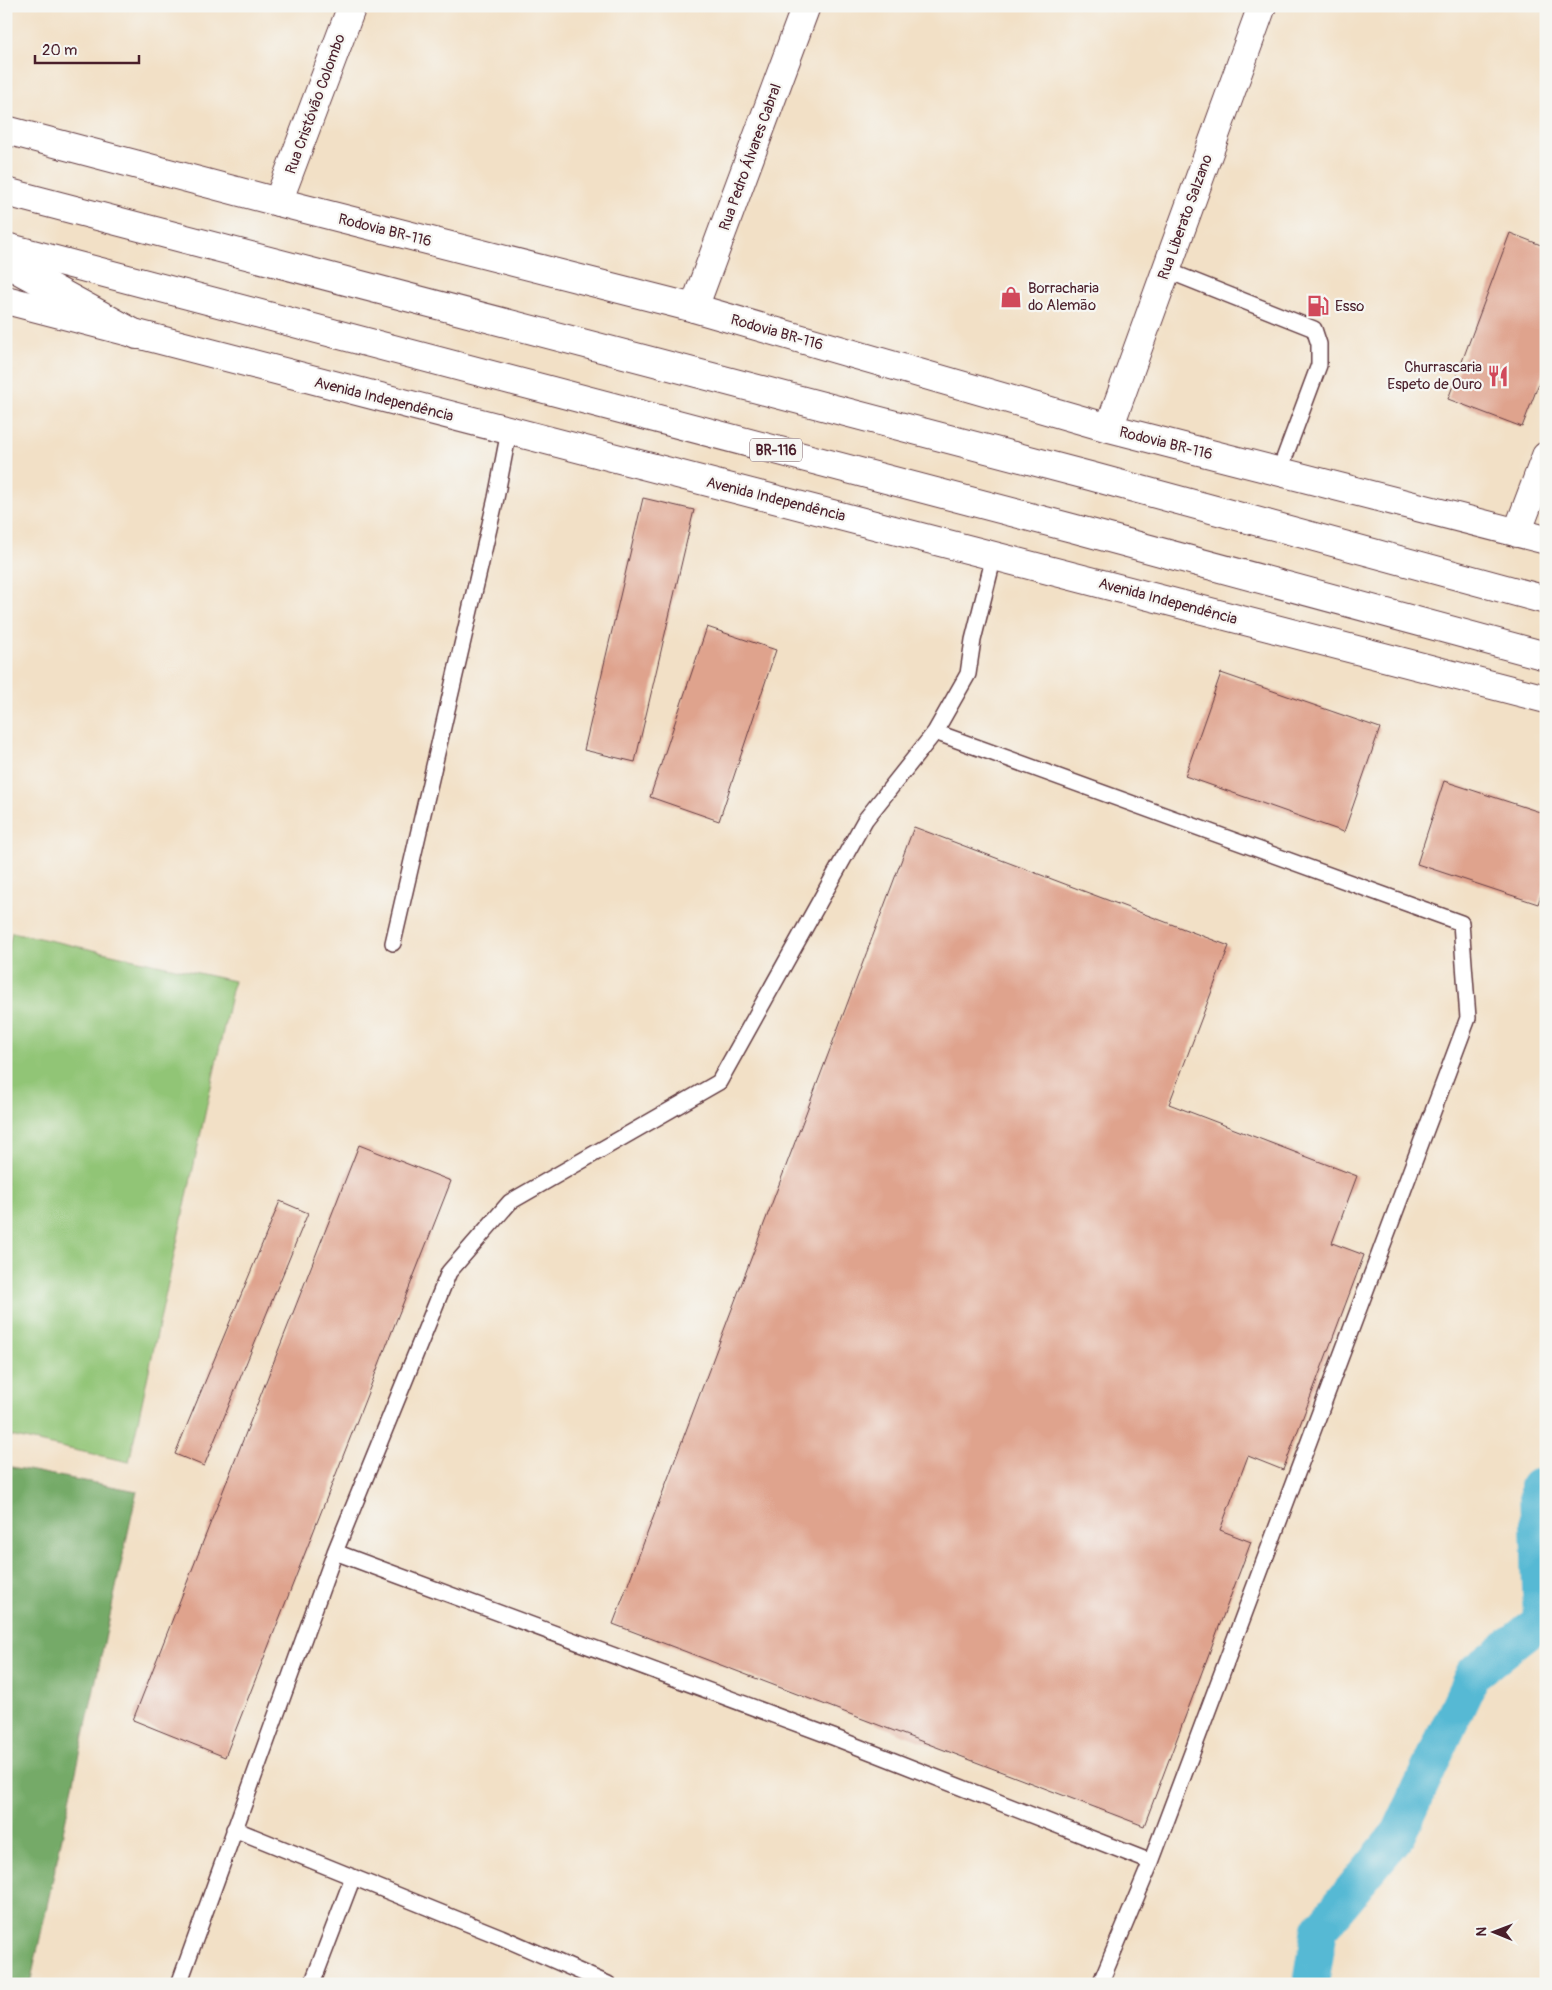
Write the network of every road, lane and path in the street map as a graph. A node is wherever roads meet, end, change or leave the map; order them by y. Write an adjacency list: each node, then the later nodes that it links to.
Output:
1 (352, 6): 6 (main road, Rua Cristóvão Colombo)
2 (806, 6): 11 (main road, Rua Pedro Álvares Cabral)
3 (1262, 6): 9 (main road, Rua Liberato Salzano)
4 (6, 130): 6 (main road, Rodovia BR-116)
5 (6, 192): 20 (main road)
6 (278, 202): 11 (main road, Rodovia BR-116)
7 (6, 247): 21 (main road, BR-116)
8 (6, 263): 12 (main road)
9 (1166, 270): 13 (main road, Rua Liberato Salzano); 16 (lane)
10 (6, 300): 12 (main road, Avenida Independência)
11 (694, 308): 13 (main road, Rodovia BR-116)
12 (137, 335): 14 (main road, Avenida Independência)
13 (1109, 428): 16 (main road, Rodovia BR-116)
14 (508, 431): 19 (main road, Avenida Independência); 24 (lane)
15 (1546, 456): 17 (main road)
16 (1280, 472): 17 (main road, Rodovia BR-116)
17 (1517, 533): 18 (main road, Rodovia BR-116)
18 (1546, 540)
19 (994, 556): 22 (main road, Avenida Independência); 23 (lane)
20 (1546, 600)
21 (1546, 656)
22 (1546, 699)
23 (935, 732): 25 (lane); 27 (lane)
24 (393, 943)
25 (335, 1552): 26 (lane); 27 (lane)
26 (234, 1829): 28 (lane); 29 (lane)
27 (1151, 1862): 32 (lane)
28 (353, 1877): 30 (lane); 31 (lane)
29 (179, 1984)
30 (312, 1984)
31 (608, 1984)
32 (1100, 1984)

